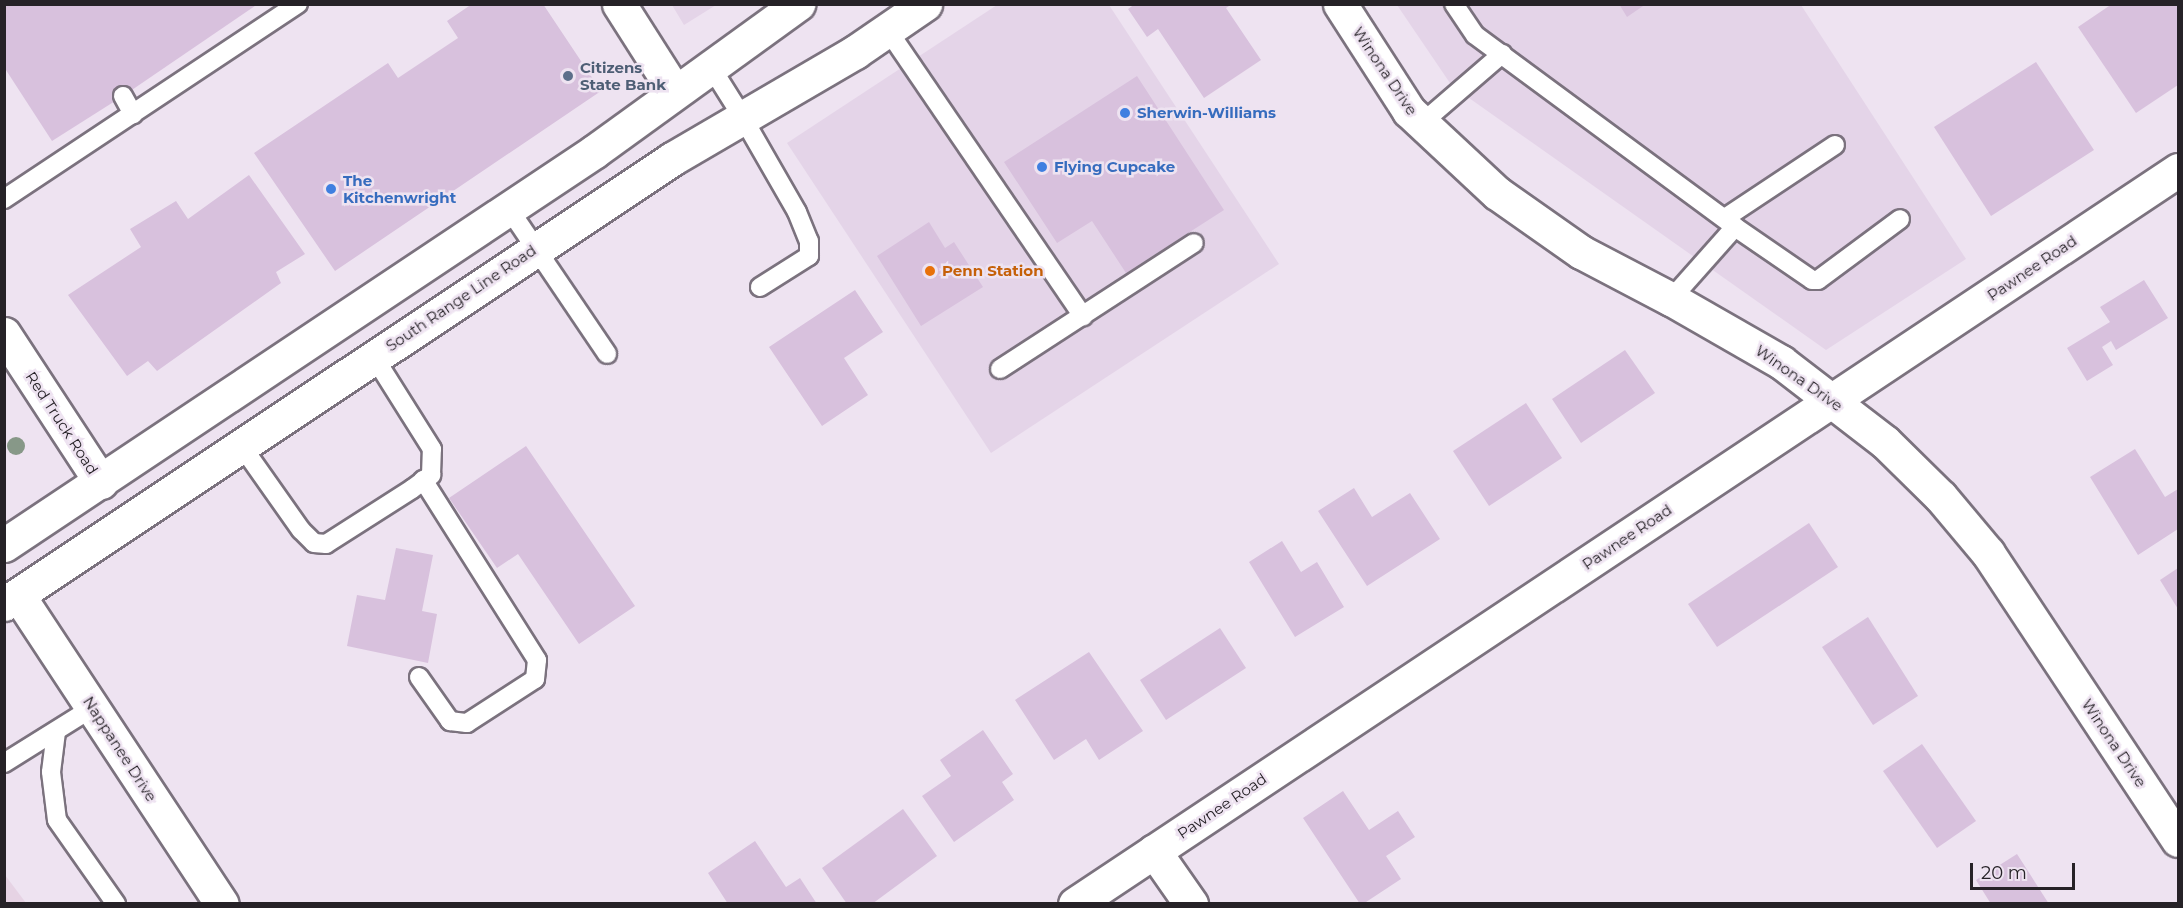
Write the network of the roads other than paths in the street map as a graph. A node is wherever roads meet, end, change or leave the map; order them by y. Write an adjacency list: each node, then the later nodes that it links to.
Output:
1 (298, 4): 12 (lane)
2 (619, 4): 10 (street)
3 (798, 4): 9 (street)
4 (926, 4): 7 (street, South Range Line Road)
5 (1340, 4): 14 (street, Winona Drive)
6 (1454, 4): 8 (lane)
7 (887, 29): 13 (street, South Range Line Road); 25 (lane)
8 (1502, 54): 14 (lane); 20 (lane)
9 (711, 67): 10 (street); 13 (lane)
10 (675, 92): 18 (street)
11 (123, 96): 12 (lane)
12 (133, 114): 17 (lane)
13 (744, 117): 22 (street, South Range Line Road); 23 (lane)
14 (1422, 123): 24 (street, Winona Drive)
15 (1835, 145): 20 (lane)
16 (2178, 170): 30 (street, Pawnee Road)
17 (4, 199)
18 (508, 209): 22 (lane); 33 (street)
19 (1900, 219): 20 (lane)
20 (1730, 222): 24 (lane)
21 (1194, 243): 25 (lane)
22 (536, 249): 27 (lane); 28 (street, South Range Line Road)
23 (760, 287)
24 (1671, 298): 30 (street, Winona Drive)
25 (1083, 316): 29 (lane)
26 (4, 334): 33 (street, Red Truck Road)
27 (607, 354)
28 (374, 357): 31 (street, South Range Line Road); 32 (lane)
29 (1000, 369)
30 (1832, 400): 40 (street, Winona Drive); 41 (street, Pawnee Road)
31 (241, 445): 32 (lane); 35 (street, South Range Line Road)
32 (423, 480): 36 (lane)
33 (100, 482): 34 (street)
34 (4, 545)
35 (11, 599): 37 (street, Nappanee Drive)
36 (419, 677)
37 (92, 708): 38 (lane); 42 (street, Nappanee Drive)
38 (56, 732): 39 (lane); 43 (lane)
39 (4, 763)
40 (2178, 840)
41 (1154, 851): 44 (street, Pawnee Road); 45 (street)
42 (218, 902)
43 (116, 903)
44 (1075, 903)
45 (1191, 903)

